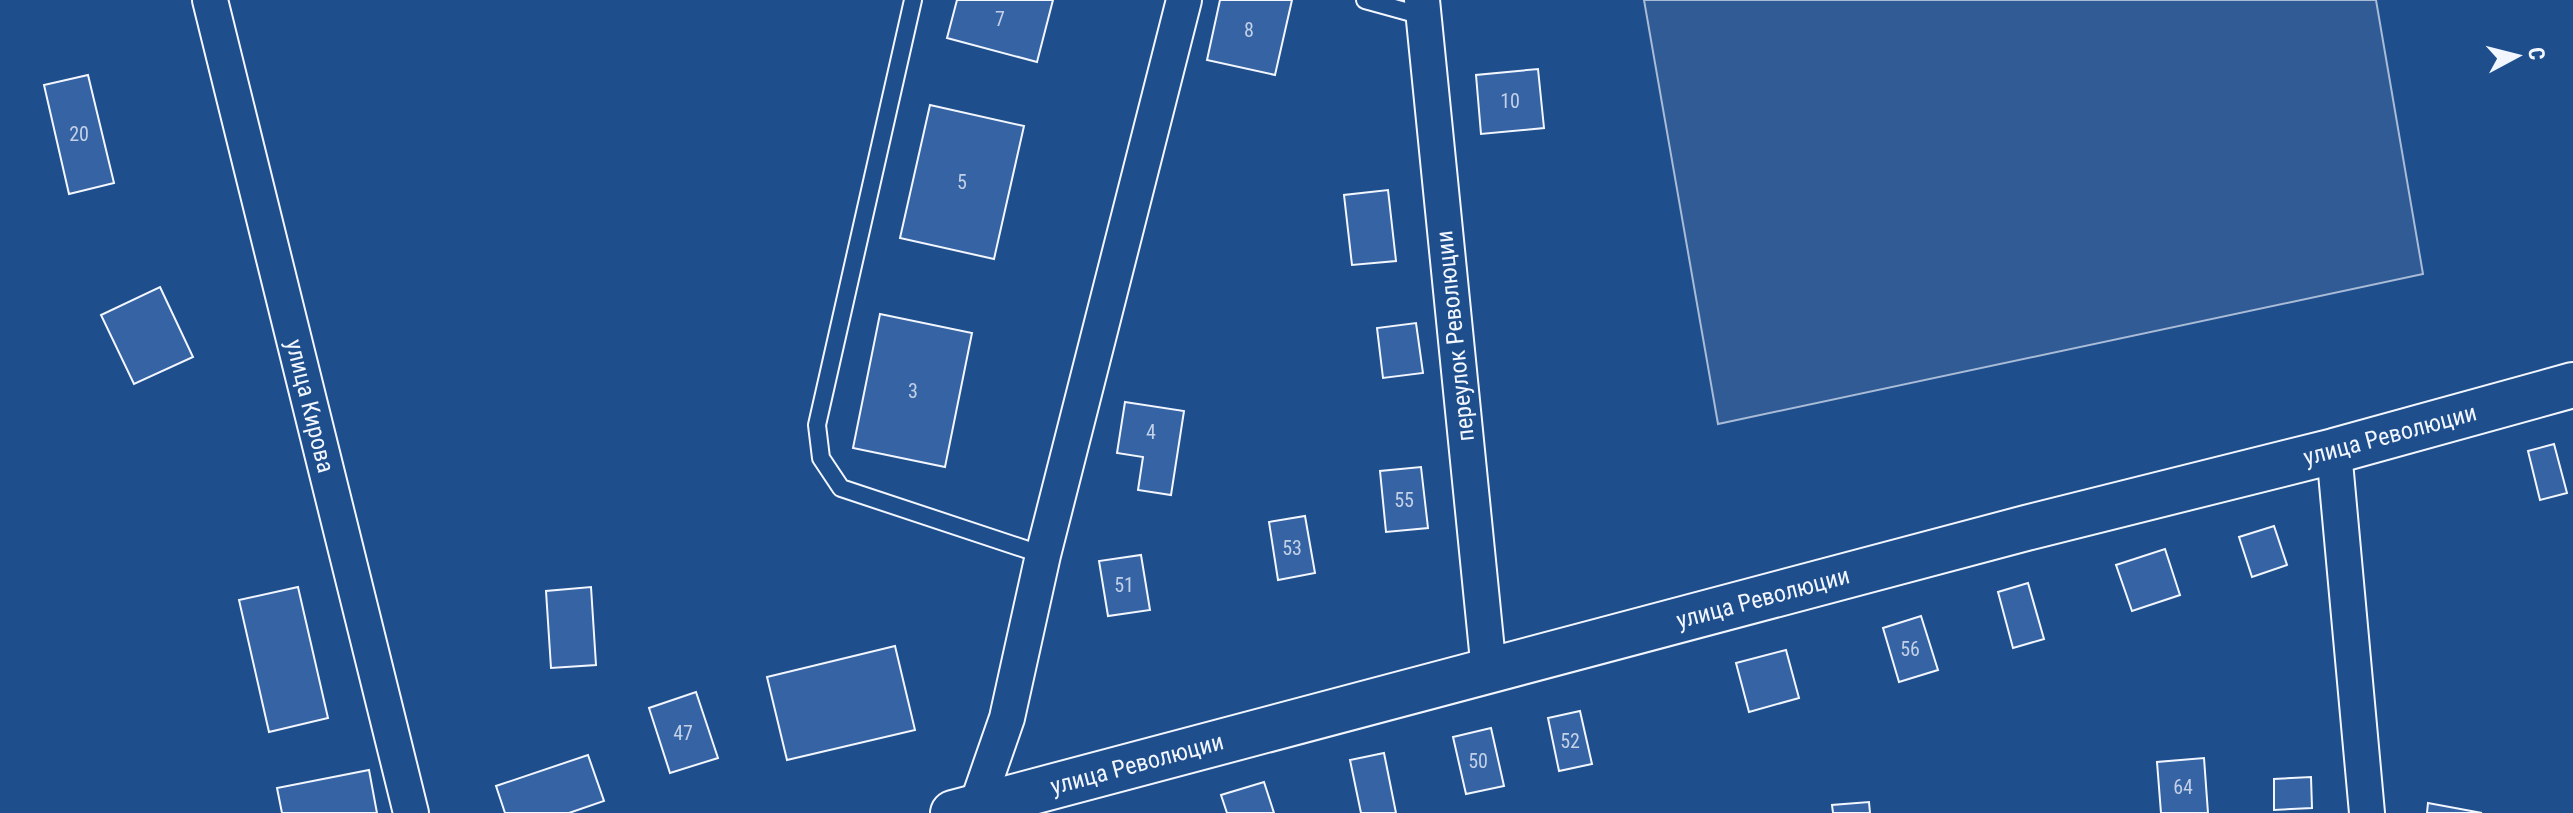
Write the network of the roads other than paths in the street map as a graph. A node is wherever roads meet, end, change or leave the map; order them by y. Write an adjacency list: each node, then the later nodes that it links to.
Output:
1 (210, 0): 11 (street, улица Кирова)
2 (913, 0): 8 (lane)
3 (1184, 0): 8 (street)
4 (1365, 0): 5 (lane)
5 (1422, 8): 9 (street, переулок Революции)
6 (2573, 385): 7 (street, улица Революции)
7 (2334, 451): 9 (street, улица Революции); 12 (street)
8 (1043, 555): 10 (street)
9 (1489, 671): 10 (street, улица Революции)
10 (967, 811)
11 (411, 813)
12 (2367, 813)

